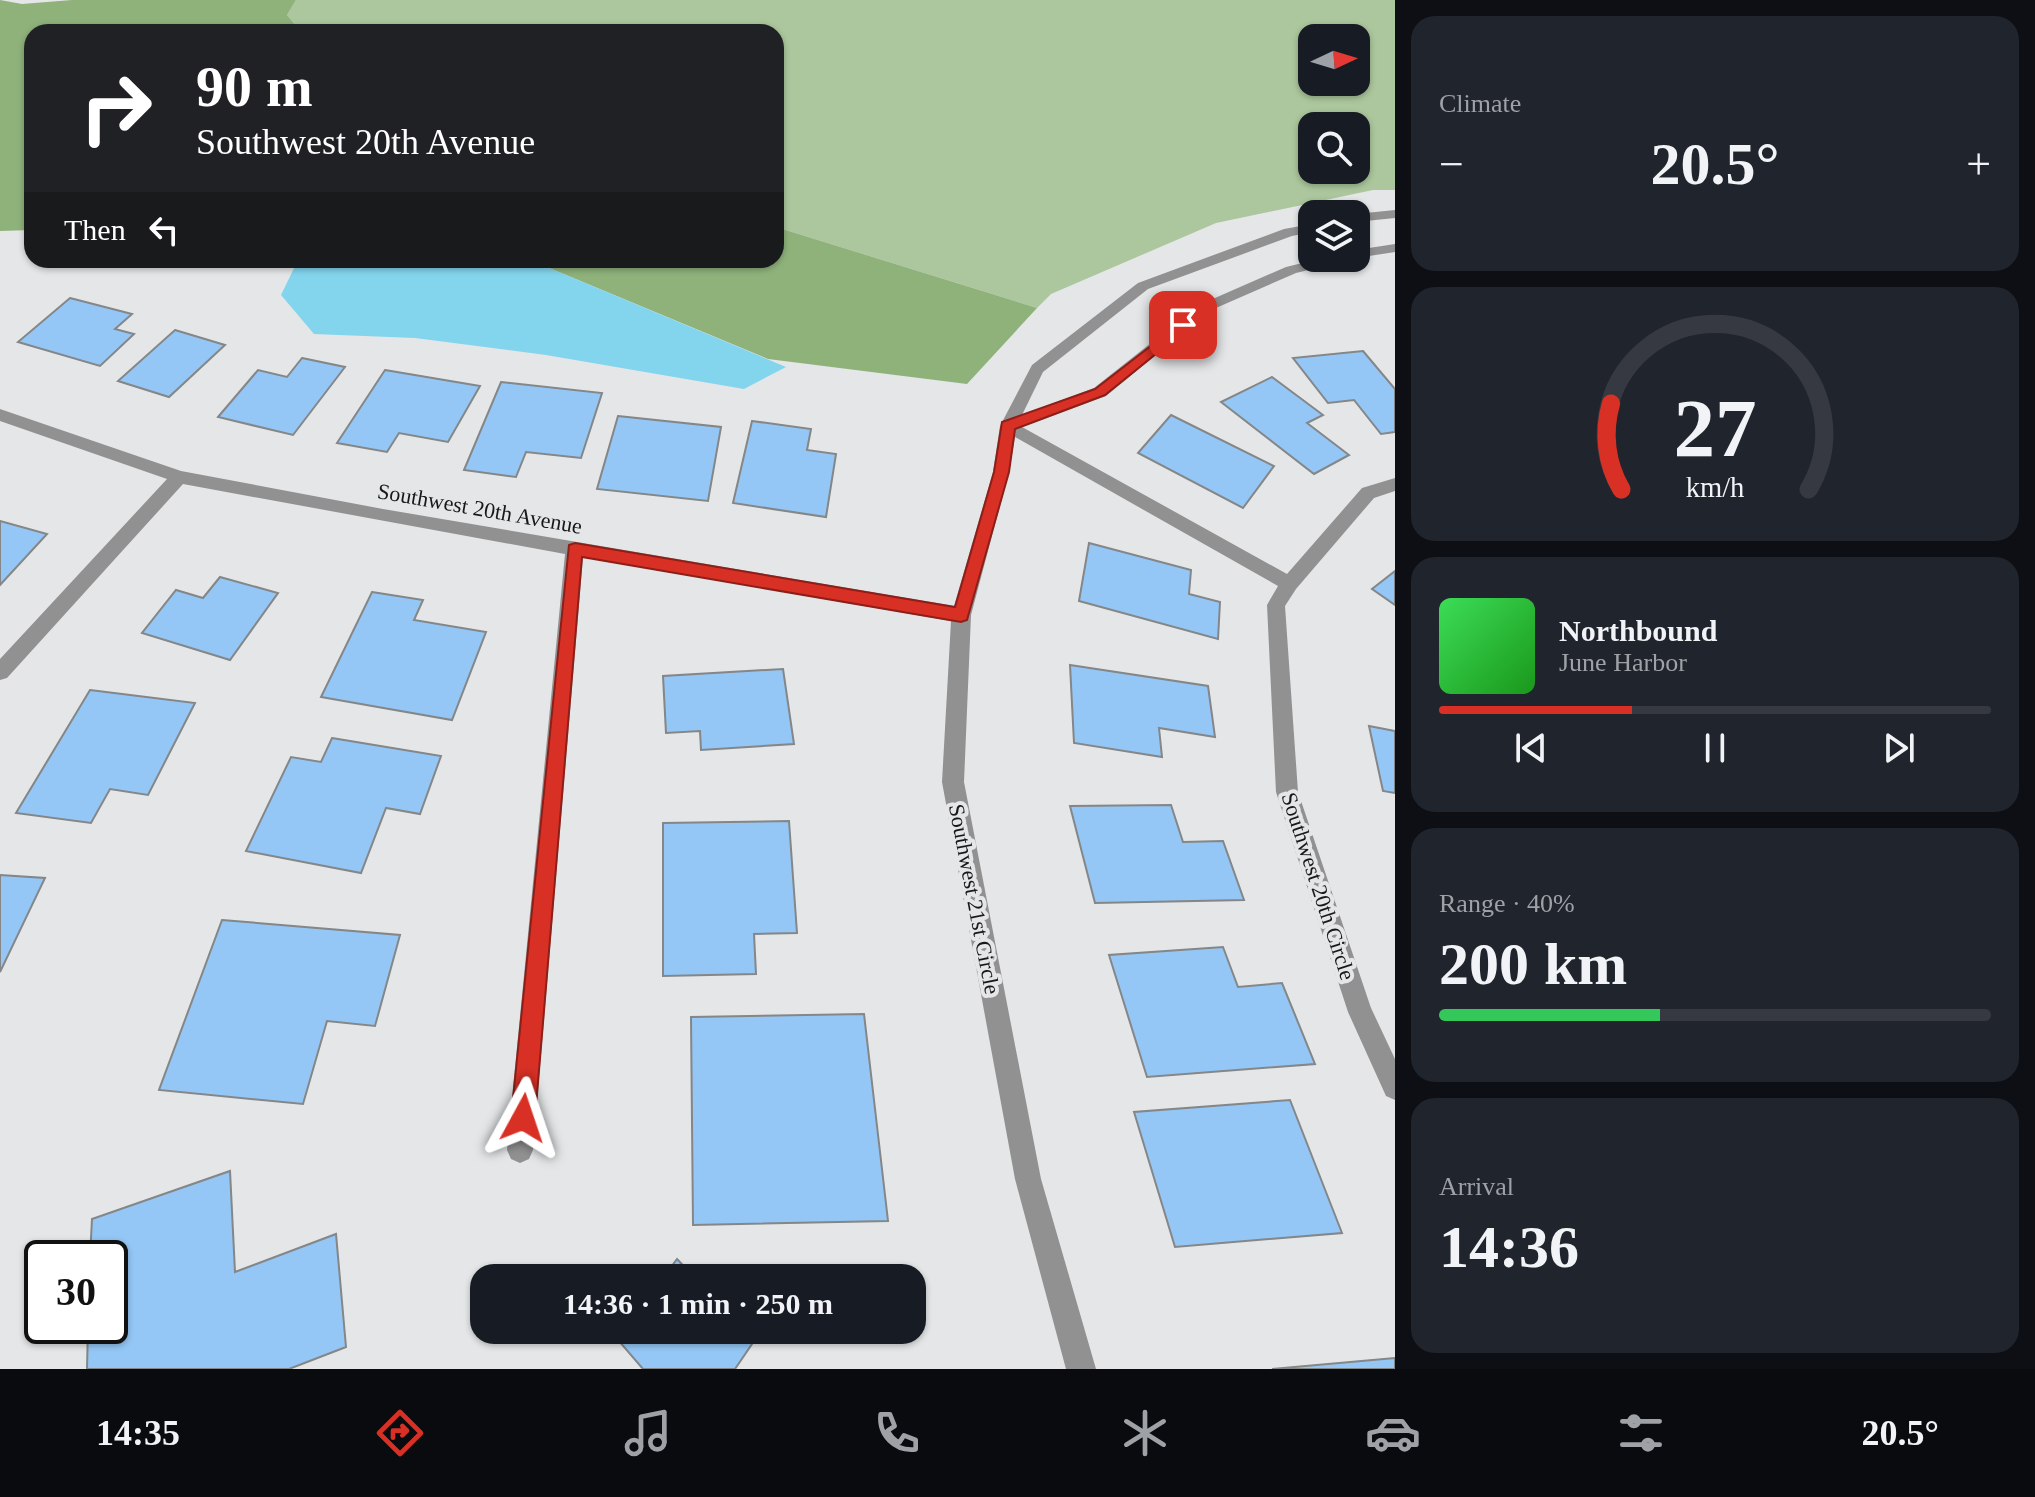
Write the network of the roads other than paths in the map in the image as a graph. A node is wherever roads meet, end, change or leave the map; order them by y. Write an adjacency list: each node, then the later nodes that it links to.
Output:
1 (1395, 214): 2 (street)
2 (1370, 217)
3 (1298, 235): 8 (street, Southwest 21st Circle)
4 (1395, 248): 5 (street)
5 (1370, 252)
6 (1298, 268): 8 (street)
7 (0, 415): 9 (street, Southwest 20th Avenue)
8 (1008, 426): 12 (street); 13 (street, Southwest 21st Circle)
9 (179, 477): 11 (street, Southwest 20th Avenue); 14 (street)
10 (1395, 484): 12 (street, Southwest 20th Circle)
11 (575, 549): 13 (street, Southwest 20th Avenue); 16 (street)
12 (1289, 584): 15 (street, Southwest 20th Circle)
13 (961, 615): 17 (street, Southwest 21st Circle)
14 (0, 672)
15 (1395, 1087)
16 (520, 1150)
17 (1081, 1369)

